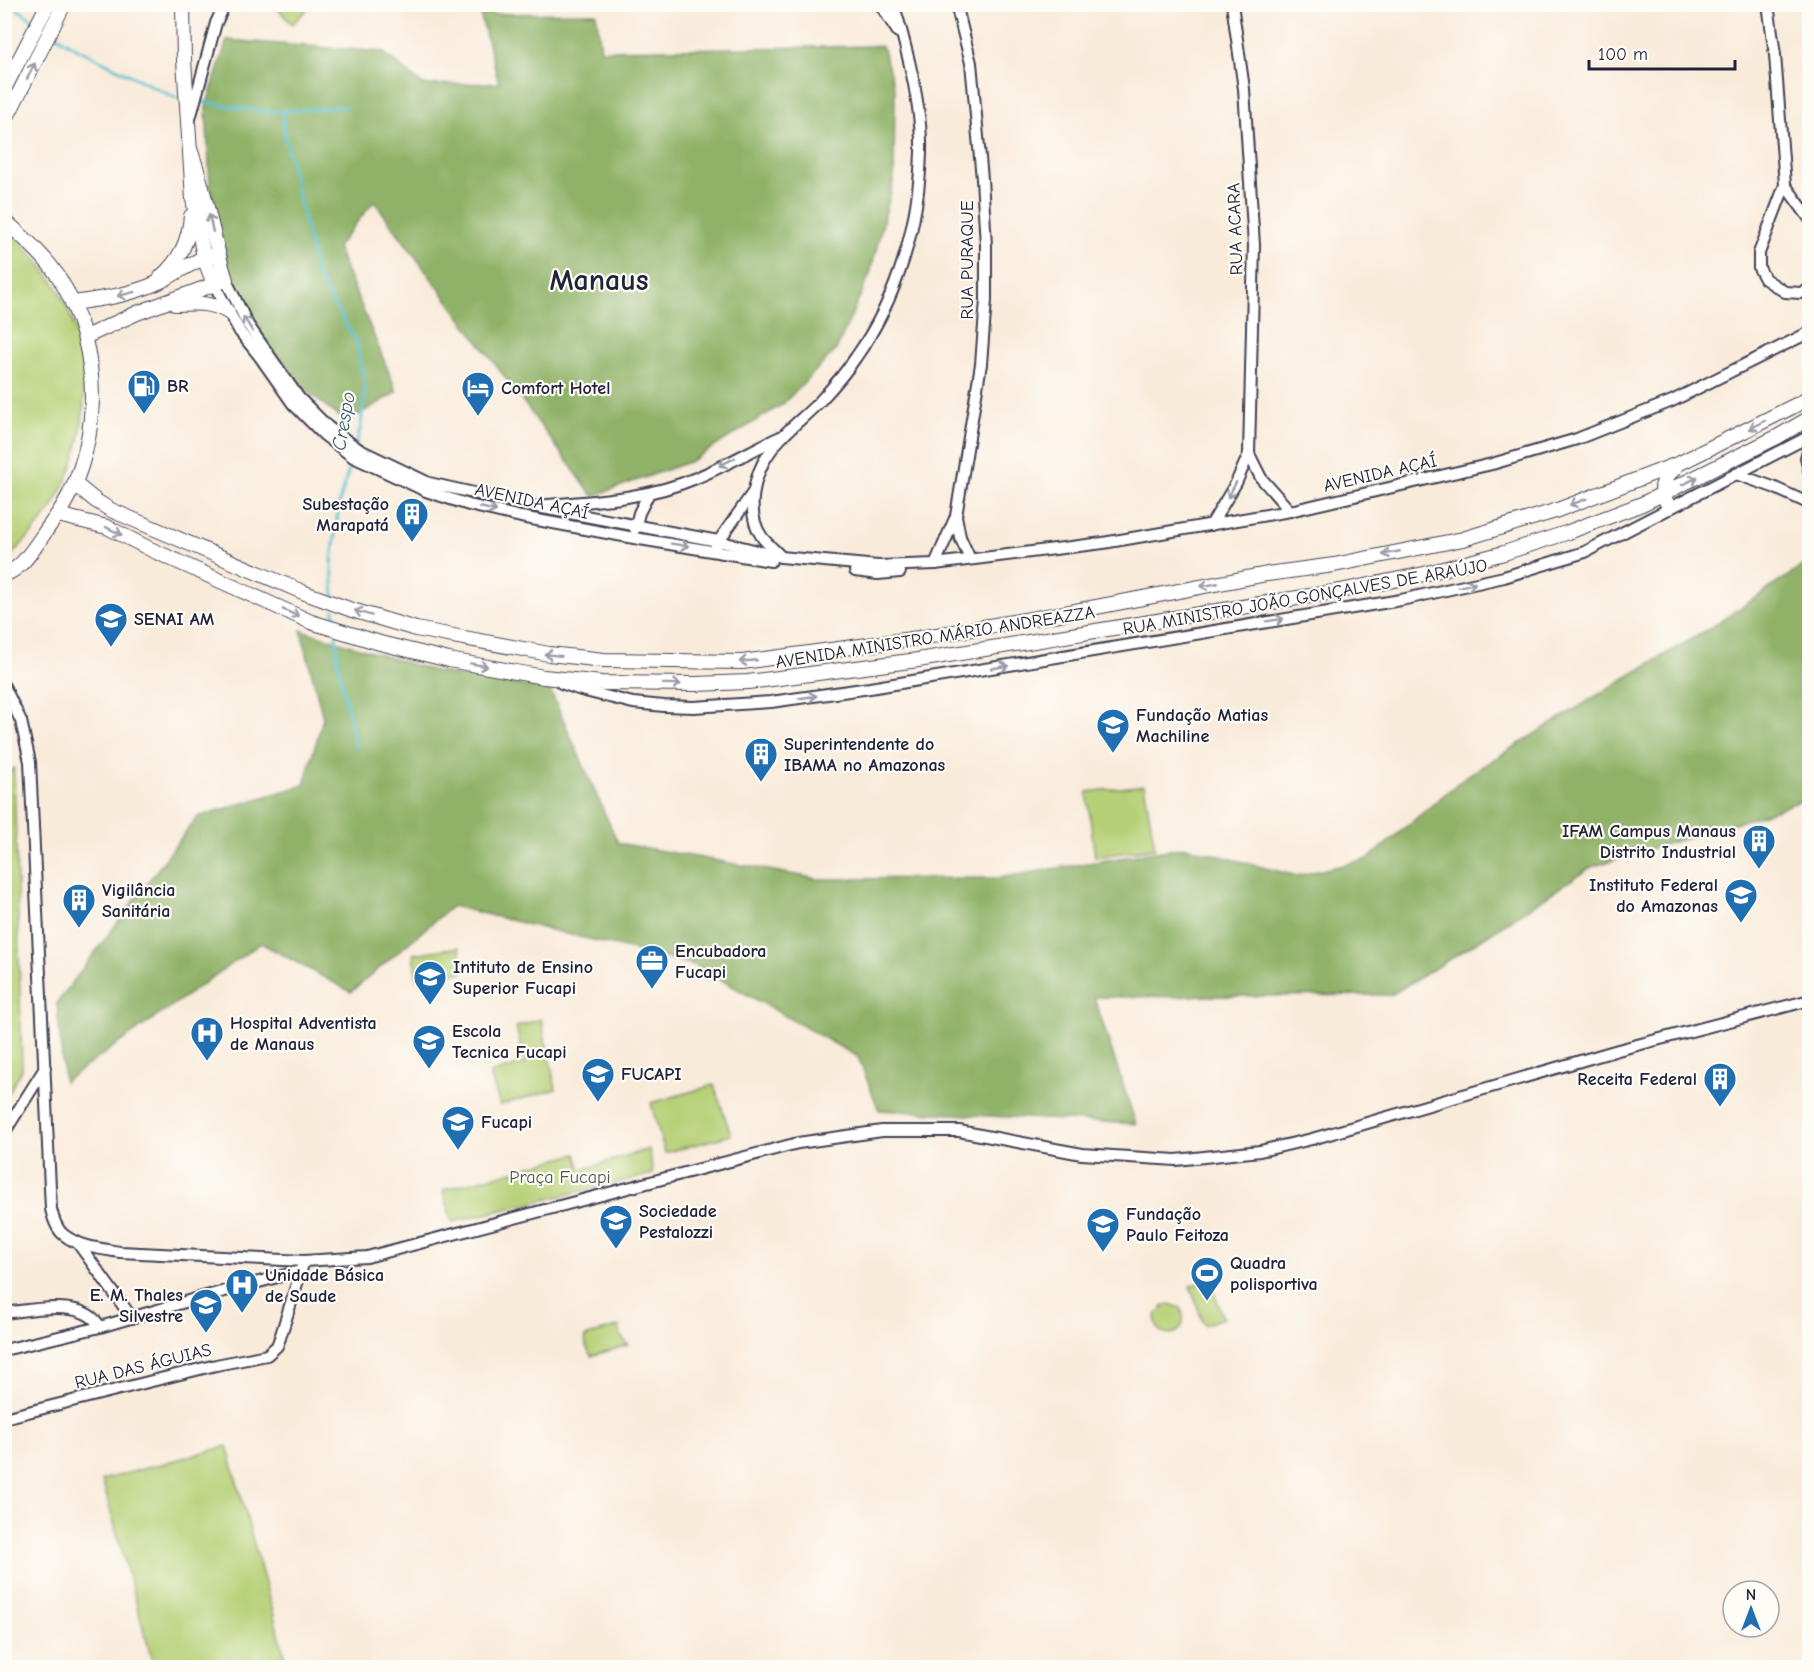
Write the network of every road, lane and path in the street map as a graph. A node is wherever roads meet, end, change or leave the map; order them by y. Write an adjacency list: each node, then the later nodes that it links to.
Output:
1 (48, 4): 11 (main road)
2 (64, 4): 12 (main road, one-way to 2)
3 (183, 4): 13 (main road)
4 (225, 4): 13 (street)
5 (880, 4): 10 (street)
6 (893, 4): 10 (street)
7 (956, 4): 46 (street, RUA PURAQUE)
8 (1232, 4): 34 (street, RUA ACARA)
9 (1768, 4): 15 (street)
10 (904, 41): 32 (street)
11 (4, 89)
12 (4, 123)
13 (188, 128): 14 (main road)
14 (190, 150): 16 (main road); 19 (main road, one-way to 14)
15 (1785, 185): 17 (street); 23 (street)
16 (193, 199): 20 (main road); 22 (main road)
17 (1809, 219)
18 (4, 220): 24 (main road)
19 (218, 253): 20 (main road); 21 (main road)
20 (204, 258): 21 (main road); 22 (main road)
21 (220, 282): 25 (main road); 26 (street, AVENIDA AÇAÍ); 43 (street, AVENIDA AÇAÍ, one-way to 21)
22 (150, 286): 24 (main road, one-way to 24)
23 (1809, 290)
24 (72, 303): 28 (main road)
25 (158, 305): 26 (main road); 28 (main road)
26 (228, 312): 49 (street, AVENIDA AÇAÍ, one-way to 49)
27 (1809, 332): 44 (street, AVENIDA AÇAÍ)
28 (85, 337): 38 (main road)
29 (1809, 398): 35 (main road, AVENIDA MINISTRO MÁRIO ANDREAZZA, one-way to 35)
30 (1809, 418): 41 (main road, AVENIDA MINISTRO MÁRIO ANDREAZZA, one-way to 30)
31 (1809, 436): 36 (street, AVENIDA MINISTRO MÁRIO ANDREAZZA)
32 (780, 437): 39 (street); 40 (street, one-way to 40)
33 (1809, 444): 37 (street)
34 (1249, 454): 44 (street, RUA ACARA); 48 (street, RUA ACARA, one-way to 48)
35 (1680, 463): 41 (main road); 55 (main road, AVENIDA MINISTRO MÁRIO ANDREAZZA, one-way to 55)
36 (1736, 474): 41 (street, AVENIDA MINISTRO MÁRIO ANDREAZZA); 42 (street)
37 (1809, 474)
38 (75, 484): 45 (main road); 55 (main road, AVENIDA MINISTRO MÁRIO ANDREAZZA, one-way to 38)
39 (754, 491): 50 (street); 51 (street)
40 (649, 493): 43 (street); 47 (street)
41 (1666, 501): 55 (main road, AVENIDA MINISTRO MÁRIO ANDREAZZA); 56 (street, RUA MINISTRO JOÃO GONÇALVES DE ARAÚJO, one-way to 41)
42 (1809, 504)
43 (532, 506): 47 (street, AVENIDA AÇAÍ)
44 (1290, 511): 48 (street, AVENIDA AÇAÍ)
45 (58, 515): 54 (main road); 56 (main road, AVENIDA MINISTRO MÁRIO ANDREAZZA, one-way to 56)
46 (956, 516): 52 (street, RUA PURAQUE); 53 (street, RUA PURAQUE)
47 (636, 524): 49 (street); 50 (street, AVENIDA AÇAÍ)
48 (1211, 525): 52 (street, AVENIDA AÇAÍ)
49 (634, 538): 50 (street, AVENIDA AÇAÍ, one-way to 50)
50 (716, 546): 51 (street, AVENIDA AÇAÍ); 53 (street, AVENIDA AÇAÍ)
51 (781, 557): 53 (street, AVENIDA AÇAÍ)
52 (970, 559): 53 (street, AVENIDA AÇAÍ)
53 (935, 564)
54 (4, 575)
55 (1269, 588): 56 (main road, AVENIDA MINISTRO MÁRIO ANDREAZZA, one-way to 55)
56 (544, 676)
57 (4, 686): 59 (street)
58 (4, 697): 59 (street)
59 (16, 707): 61 (street)
60 (1809, 1000): 64 (street)
61 (45, 1068): 62 (street); 63 (street)
62 (4, 1133)
63 (77, 1242): 64 (street); 66 (street)
64 (302, 1266): 66 (street); 69 (street, RUA DAS ÁGUIAS)
65 (4, 1313): 67 (street)
66 (132, 1318): 67 (street)
67 (100, 1327): 68 (street)
68 (4, 1350)
69 (4, 1418)

